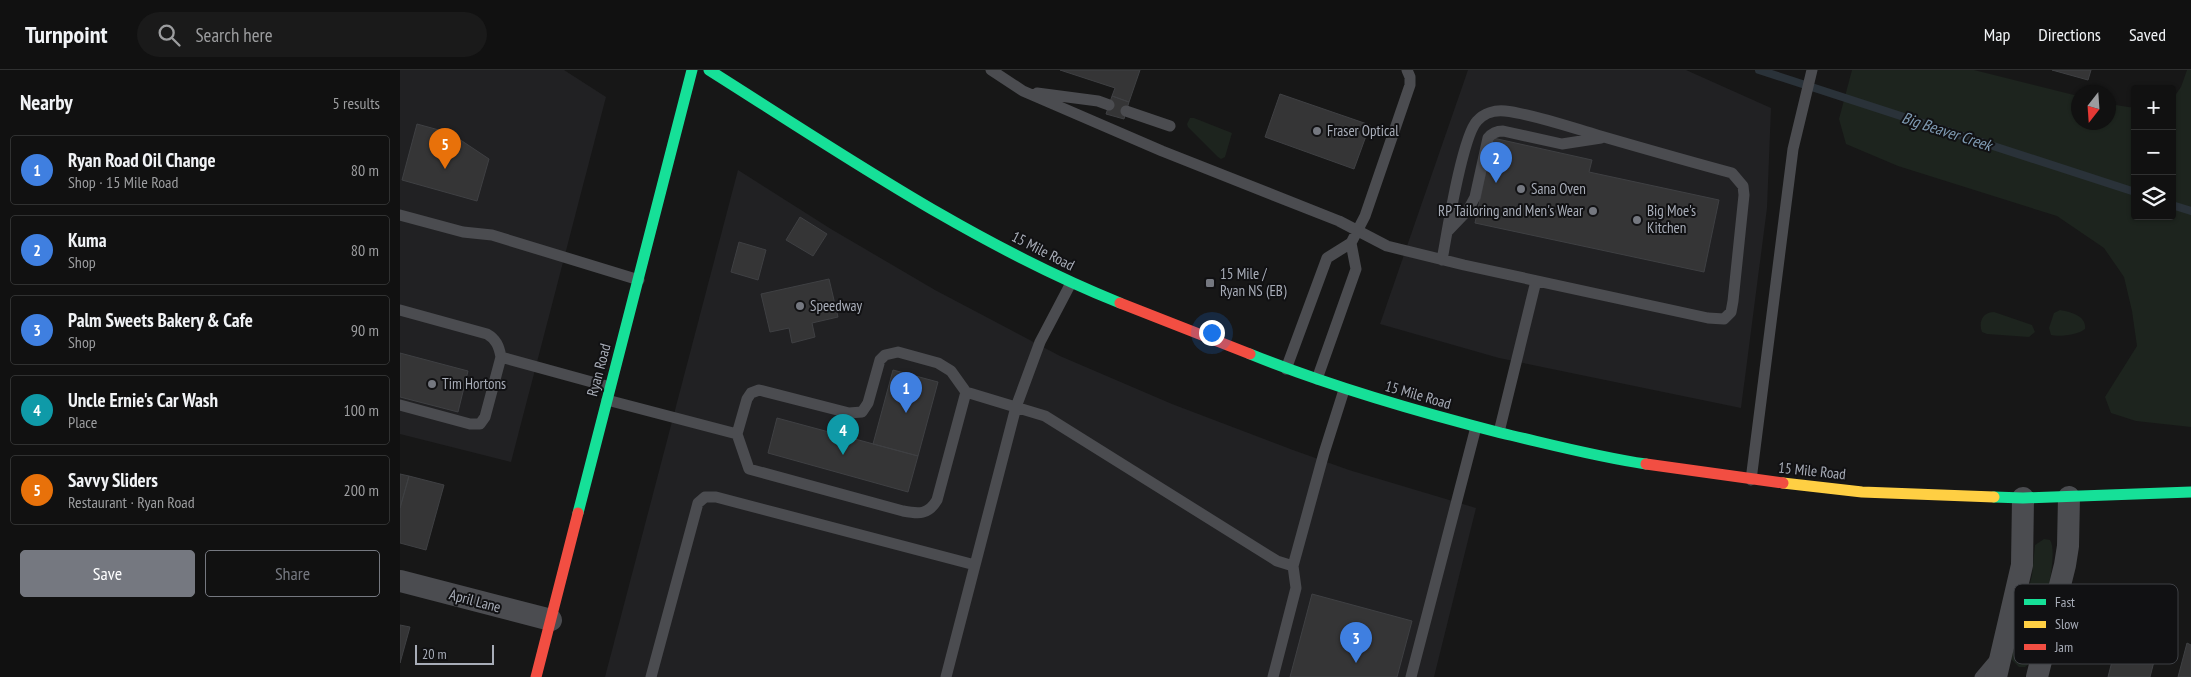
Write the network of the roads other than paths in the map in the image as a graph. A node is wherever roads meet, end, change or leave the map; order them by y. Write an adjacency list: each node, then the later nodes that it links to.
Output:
1 (692, 70): 16 (main road, Ryan Road)
2 (709, 70): 18 (main road, 15 Mile Road)
3 (991, 70): 6 (lane)
4 (1407, 70): 12 (lane)
5 (1812, 70): 32 (lane)
6 (1023, 92): 7 (lane); 12 (lane)
7 (1109, 105)
8 (1126, 111): 9 (lane)
9 (1170, 126)
10 (1605, 137): 13 (lane); 13 (lane); 17 (lane)
11 (400, 215): 16 (lane)
12 (1358, 231): 14 (lane); 15 (lane)
13 (1447, 232): 15 (lane)
14 (1352, 243): 21 (lane); 22 (lane)
15 (1442, 260): 17 (lane)
16 (639, 280): 23 (main road, Ryan Road)
17 (1536, 281): 30 (lane)
18 (1071, 283): 21 (main road, 15 Mile Road); 28 (lane)
19 (400, 310): 20 (lane)
20 (501, 357): 23 (lane); 27 (lane)
21 (1286, 370): 22 (main road, 15 Mile Road)
22 (1317, 380): 24 (main road, 15 Mile Road)
23 (610, 388): 26 (main road, Ryan Road)
24 (1344, 390): 29 (main road, 15 Mile Road); 37 (lane)
25 (966, 392): 28 (lane); 31 (lane); 31 (lane)
26 (607, 400): 31 (lane); 42 (main road, Ryan Road)
27 (400, 405)
28 (1016, 407): 36 (lane); 37 (lane)
29 (1476, 427): 30 (main road, 15 Mile Road); 49 (lane)
30 (1499, 432): 32 (main road, 15 Mile Road)
31 (736, 434)
32 (1750, 480): 34 (main road, 15 Mile Road)
33 (2191, 492): 35 (main road, 15 Mile Road)
34 (2023, 498): 35 (main road, 15 Mile Road); 39 (street)
35 (2069, 498): 40 (street)
36 (975, 565): 46 (lane); 47 (lane)
37 (1293, 566): 48 (lane)
38 (400, 581): 42 (street, April Lane)
39 (2018, 584)
40 (2060, 584)
41 (2014, 599): 44 (street)
42 (551, 620): 45 (main road, Ryan Road)
43 (2041, 664): 50 (street)
44 (1996, 676)
45 (536, 677)
46 (651, 677)
47 (946, 677)
48 (1273, 677)
49 (1411, 677)
50 (2038, 677)

